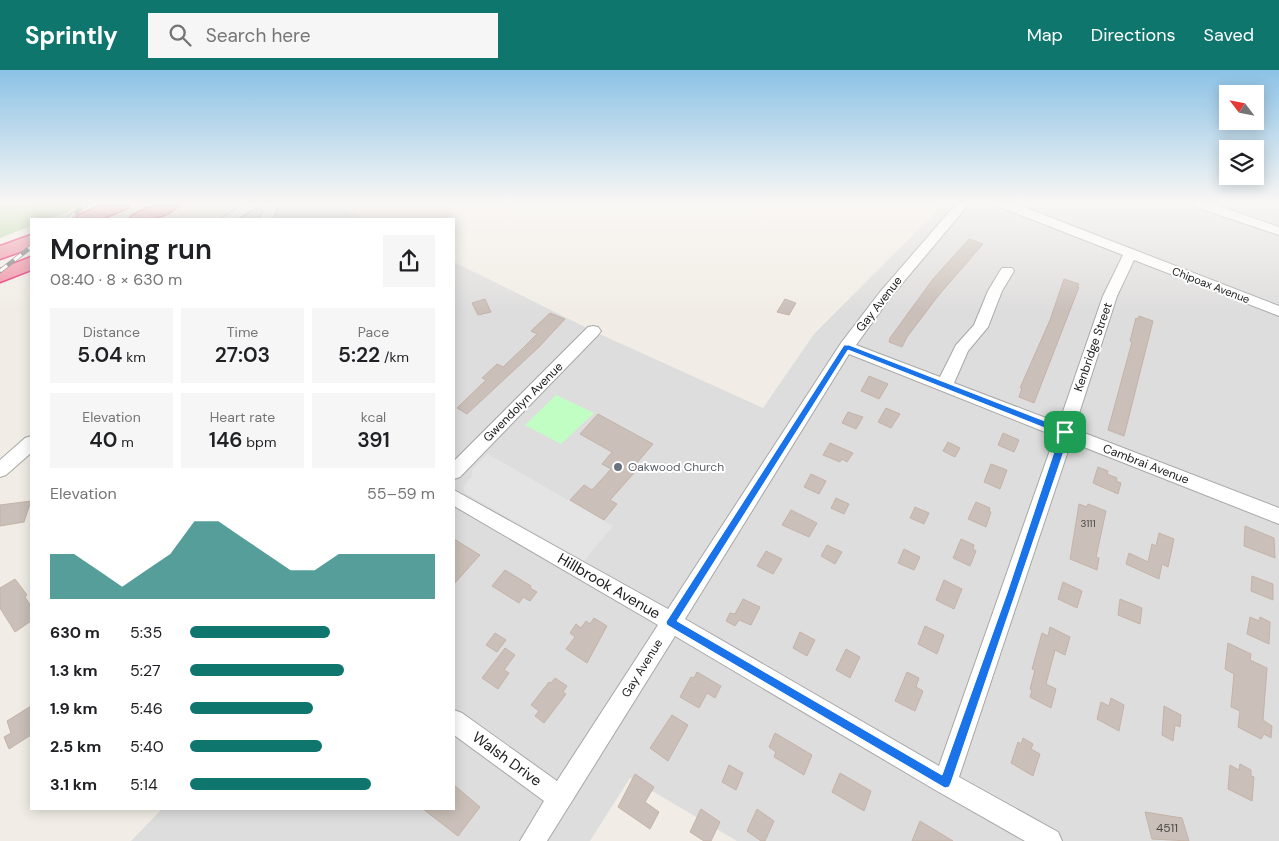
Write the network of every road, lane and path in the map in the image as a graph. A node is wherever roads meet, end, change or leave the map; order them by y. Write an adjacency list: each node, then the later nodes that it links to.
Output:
1 (932, 240): 11 (street, Gay Avenue)
2 (1095, 240): 5 (street, Chipoax Avenue)
3 (30, 241): 4 (highway)
4 (0, 253)
5 (1130, 254): 9 (street, Chipoax Avenue); 13 (street, Kenbridge Street)
6 (30, 263): 8 (highway)
7 (1007, 271): 12 (street)
8 (0, 276)
9 (1279, 311)
10 (593, 331): 16 (street, Gwendolyn Avenue)
11 (846, 347): 12 (street, Cambrai Avenue); 19 (street, Gay Avenue)
12 (944, 385): 13 (street, Cambrai Avenue)
13 (1065, 432): 18 (street, Cambrai Avenue); 21 (street, Kenbridge Street)
14 (30, 444): 15 (street)
15 (0, 470)
16 (455, 471)
17 (455, 498): 19 (street, Hillbrook Avenue)
18 (1279, 516)
19 (671, 622): 21 (street, Hillbrook Avenue); 22 (street, Gay Avenue)
20 (455, 722): 22 (street, Walsh Drive)
21 (945, 783): 24 (street, Hillbrook Avenue)
22 (560, 798): 23 (street, Gay Avenue)
23 (533, 841)
24 (1049, 841)

